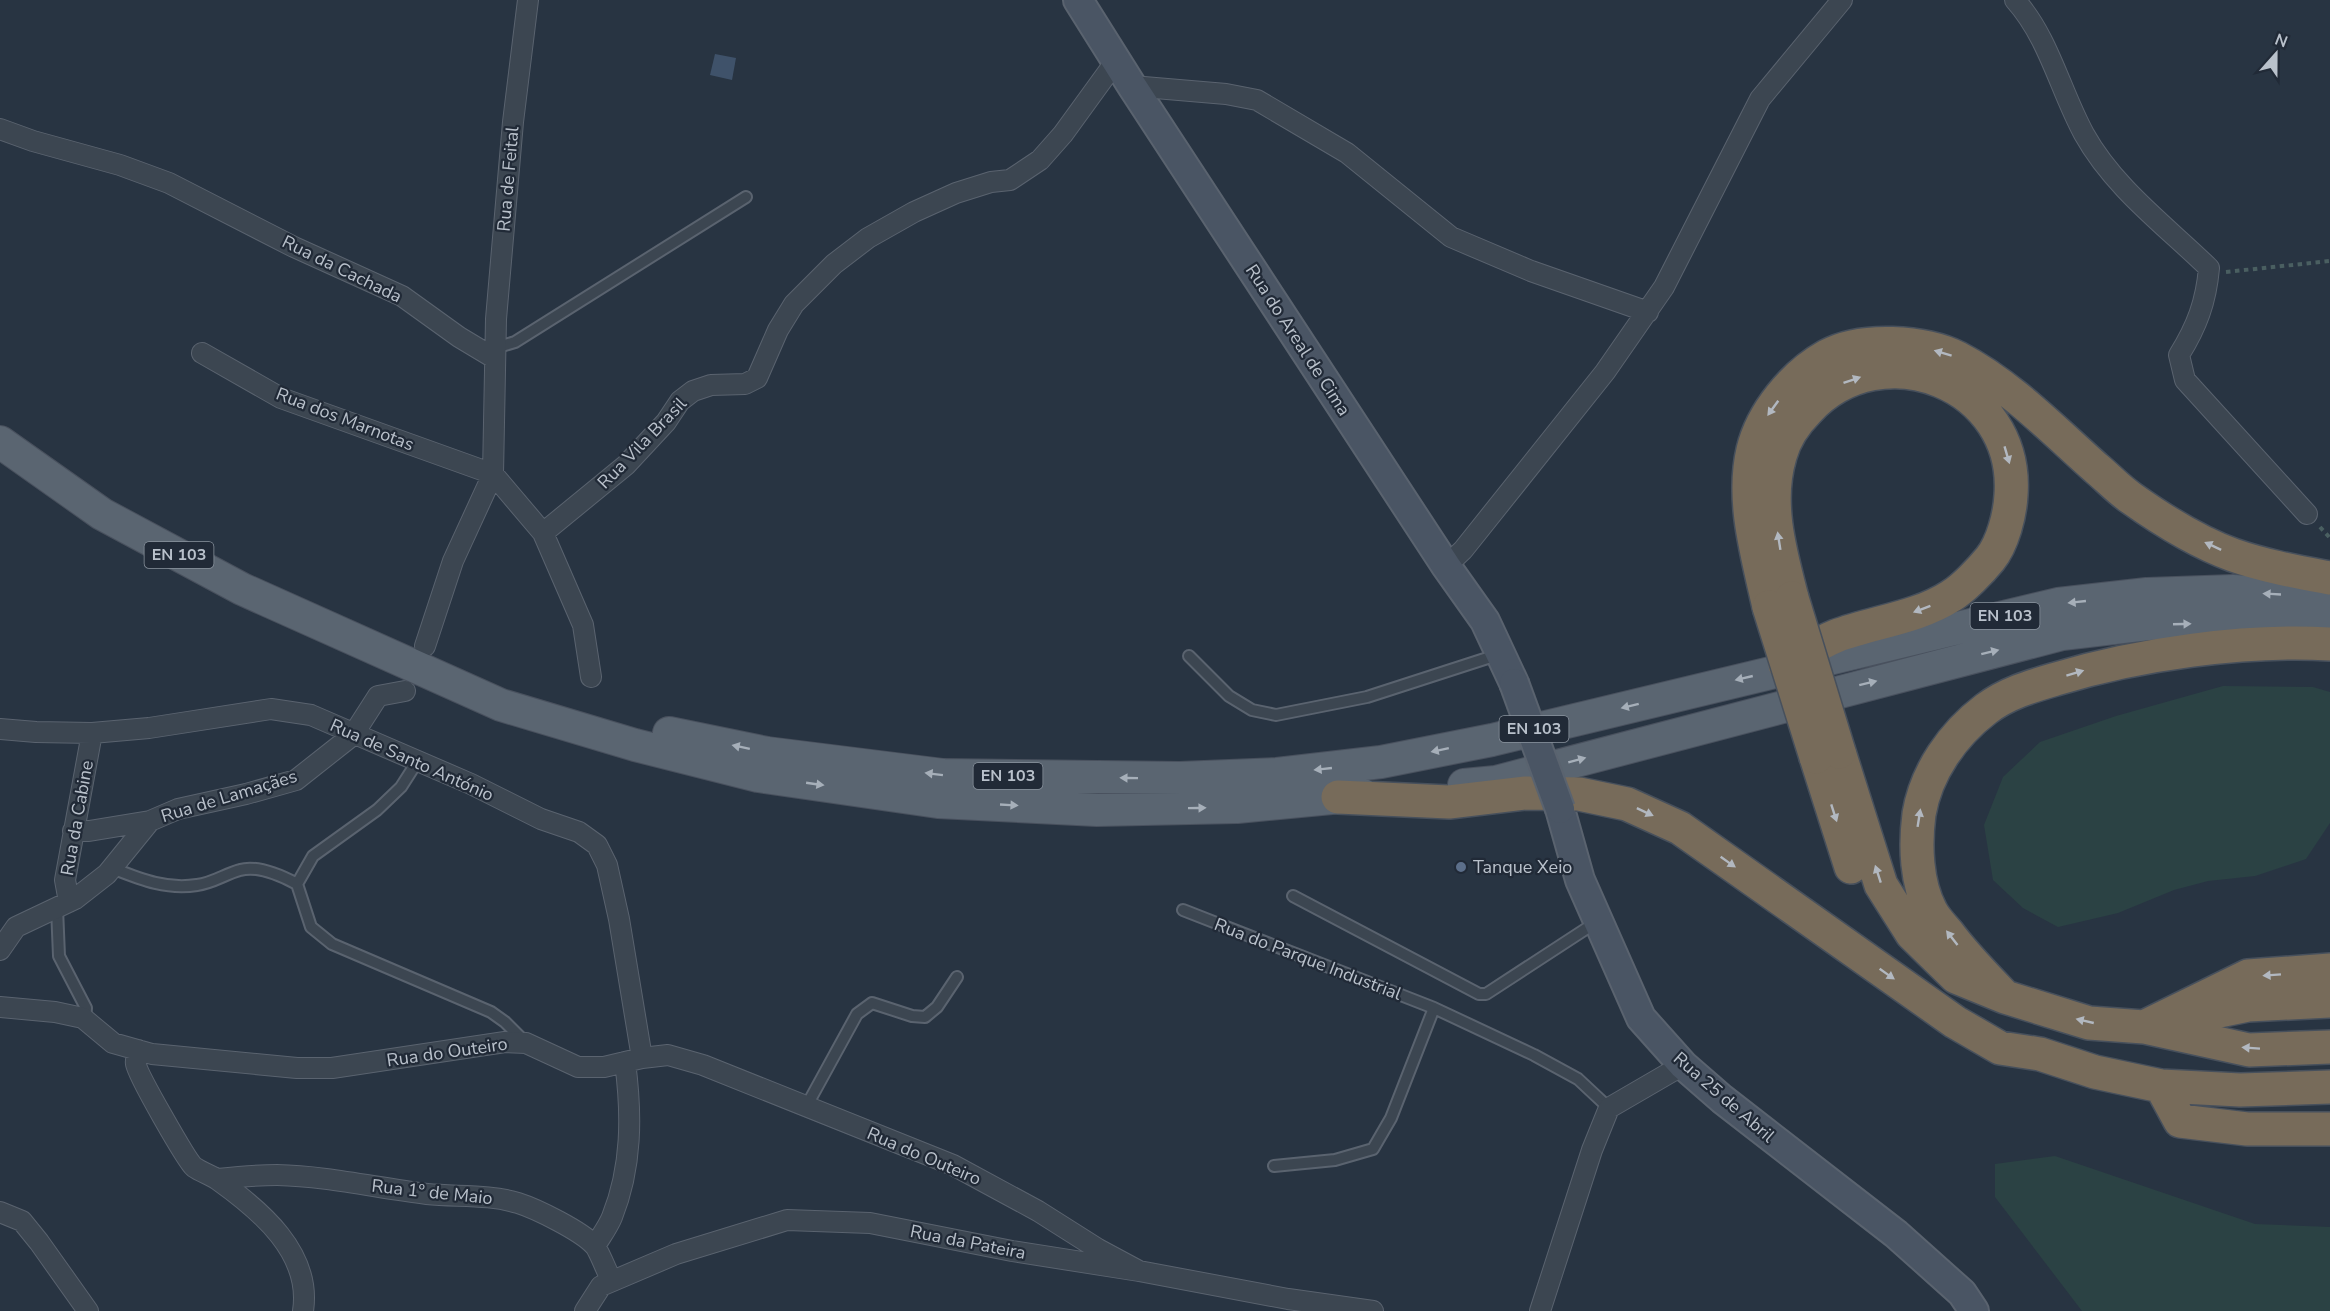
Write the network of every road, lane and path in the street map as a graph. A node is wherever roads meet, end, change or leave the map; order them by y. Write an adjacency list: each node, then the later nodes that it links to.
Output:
1 (528, 0): 13 (street, Rua de Feital)
2 (1078, 0): 5 (main road, Rua do Areal de Cima)
3 (1842, 0): 11 (street)
4 (2015, 0): 10 (street)
5 (1116, 61): 6 (main road, Rua do Areal de Cima); 17 (street, Rua Vila Brasil)
6 (1132, 86): 11 (street); 18 (main road, Rua do Areal de Cima)
7 (0, 129): 13 (street, Rua da Cachada)
8 (746, 197): 13 (lane)
9 (2330, 261): 10 (path)
10 (2209, 273): 16 (street)
11 (1648, 312): 18 (street)
12 (202, 353): 15 (street, Rua dos Marnotas)
13 (494, 353): 15 (street)
14 (0, 442): 25 (main road, EN 103)
15 (493, 474): 17 (street); 24 (street)
16 (2307, 514)
17 (543, 533): 29 (street)
18 (1446, 566): 26 (main road, Rua do Areal de Cima)
19 (2330, 578): 21 (highway, one-way to 21)
20 (2330, 597): 28 (main road, EN 103, one-way to 28)
21 (1780, 602): 28 (highway, one-way to 28); 35 (highway, bridge)
22 (2330, 628): 37 (main road, EN 103, one-way to 22)
23 (2330, 644): 49 (highway, one-way to 23)
24 (425, 646)
25 (368, 647): 28 (main road, EN 103, one-way to 25); 37 (main road, EN 103, one-way to 37)
26 (1500, 654): 27 (lane); 30 (main road, Rua do Areal de Cima)
27 (1189, 656)
28 (1777, 670)
29 (591, 677)
30 (1514, 683): 45 (main road, Rua 25 de Abril, bridge)
31 (405, 691): 34 (street, Rua de Lamaçães)
32 (0, 729): 33 (street, Rua de Santo António)
33 (92, 733): 34 (street, Rua de Santo António); 39 (street, Rua da Cabine)
34 (353, 735): 36 (street, Rua de Santo António); 38 (street, Rua de Lamaçães)
35 (1827, 755): 49 (highway, one-way to 35); 59 (highway, one-way to 59)
36 (417, 762): 41 (lane); 60 (street, Rua de Santo António)
37 (1338, 797): 59 (highway, one-way to 59)
38 (150, 821): 39 (street); 40 (street, Rua de Lamaçães)
39 (74, 831): 43 (street, Rua da Cabine)
40 (112, 868): 41 (lane); 43 (street, Rua de Lamaçães)
41 (297, 884): 56 (lane)
42 (1293, 896): 45 (lane)
43 (63, 905): 46 (street, Rua de Lamaçães); 54 (lane)
44 (1183, 910): 52 (lane, Rua do Parque Industrial)
45 (1599, 921): 61 (main road, Rua 25 de Abril)
46 (0, 950)
47 (2330, 970): 55 (highway, one-way to 55)
48 (957, 977): 65 (lane)
49 (2005, 997): 55 (highway, one-way to 49)
50 (2330, 1002): 55 (highway)
51 (0, 1007): 54 (street, Rua do Outeiro)
52 (1434, 1008): 66 (lane, Rua do Parque Industrial); 69 (lane)
53 (2330, 1019): 55 (highway)
54 (85, 1020): 58 (street, Rua do Outeiro)
55 (2144, 1027): 57 (highway, one-way to 55)
56 (526, 1043): 58 (street, Rua do Outeiro); 60 (street, Rua do Outeiro)
57 (2330, 1047)
58 (138, 1050): 70 (street)
59 (2040, 1054): 63 (highway)
60 (634, 1060): 65 (street, Rua do Outeiro); 72 (street, Rua de Santo António)
61 (1683, 1065): 66 (street); 80 (main road, Rua 25 de Abril)
62 (2330, 1066): 63 (highway)
63 (2161, 1086): 64 (highway); 67 (highway); 68 (highway)
64 (2330, 1087)
65 (806, 1107): 73 (street, Rua do Outeiro)
66 (1609, 1108): 79 (street)
67 (2330, 1112)
68 (2330, 1129)
69 (1274, 1166)
70 (218, 1179): 72 (street, Rua 1º de Maio); 76 (street)
71 (0, 1212): 75 (street)
72 (596, 1246): 74 (street)
73 (1139, 1271): 74 (street, Rua da Pateira); 78 (street, Rua da Pateira)
74 (612, 1281): 77 (street, Rua da Pateira)
75 (88, 1311)
76 (303, 1311)
77 (585, 1311)
78 (1373, 1311)
79 (1540, 1311)
80 (1974, 1311)

